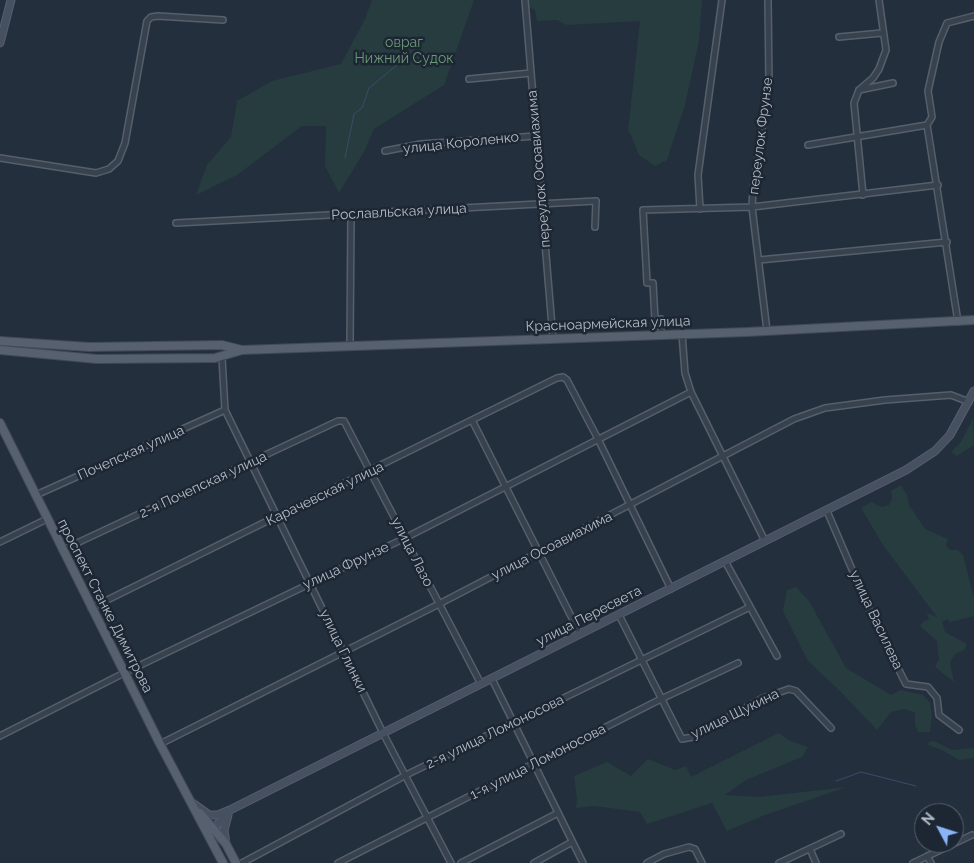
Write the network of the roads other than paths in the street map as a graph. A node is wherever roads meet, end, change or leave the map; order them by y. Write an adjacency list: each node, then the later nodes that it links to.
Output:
1 (11, 0): 10 (main road)
2 (525, 0): 11 (street, переулок Осоавиахима)
3 (722, 0): 25 (street)
4 (768, 0): 24 (street, переулок Фрунзе)
5 (879, 0): 8 (street)
6 (974, 16): 15 (street)
7 (223, 20): 20 (street)
8 (882, 33): 9 (street); 14 (street)
9 (839, 37)
10 (0, 43)
11 (530, 73): 12 (street); 16 (street, переулок Осоавиахима)
12 (469, 79)
13 (893, 83): 14 (street)
14 (859, 90): 17 (street)
15 (927, 125): 17 (street); 21 (street)
16 (536, 136): 19 (street, улица Короленко); 23 (street, переулок Осоавиахима)
17 (858, 136): 18 (street); 22 (street)
18 (808, 145)
19 (385, 152)
20 (0, 158)
21 (938, 185): 22 (street); 29 (street)
22 (863, 195): 24 (street)
23 (542, 204): 26 (street, Рославльская улица); 28 (street, Рославльская улица); 36 (street, переулок Осоавиахима)
24 (752, 207): 25 (street); 30 (street, переулок Фрунзе)
25 (700, 209): 35 (street)
26 (351, 214): 27 (street, Рославльская улица); 38 (street)
27 (176, 223)
28 (596, 227)
29 (947, 242): 30 (street); 32 (street)
30 (759, 260): 33 (street, переулок Фрунзе)
31 (974, 320): 32 (main road, Красноармейская улица)
32 (958, 322): 33 (main road, Красноармейская улица)
33 (767, 331): 34 (main road, Красноармейская улица)
34 (682, 334): 35 (main road, Красноармейская улица); 43 (street)
35 (661, 335): 36 (main road, Красноармейская улица)
36 (553, 339): 38 (main road, Красноармейская улица)
37 (0, 341): 40 (main road)
38 (350, 346): 40 (main road, Красноармейская улица)
39 (0, 350): 41 (main road)
40 (242, 350): 41 (main road)
41 (222, 358): 45 (street)
42 (974, 391): 44 (main road, улица Пересвета)
43 (690, 392): 49 (street, улица Фрунзе); 50 (street)
44 (969, 402): 50 (street, улица Осоавиахима); 56 (main road, улица Пересвета)
45 (225, 410): 51 (street, улица Глинки); 54 (street, Почепская улица)
46 (344, 420): 51 (street, 2-я Почепская улица); 52 (street, улица Лазо)
47 (472, 420): 49 (street, Карачевская улица); 52 (street, Карачевская улица); 53 (street)
48 (0, 423): 54 (main road, проспект Станке Димитрова)
49 (598, 439): 53 (street, улица Фрунзе); 55 (street)
50 (723, 456): 55 (street, улица Осоавиахима); 60 (street)
51 (250, 464): 57 (street, улица Глинки); 62 (street, 2-я Почепская улица)
52 (370, 471): 57 (street, Карачевская улица); 59 (street, улица Лазо)
53 (504, 486): 59 (street, улица Фрунзе); 63 (street)
54 (36, 495): 58 (main road, проспект Станке Димитрова)
55 (630, 506): 63 (street, улица Осоавиахима); 66 (street)
56 (827, 511): 60 (main road, улица Пересвета); 82 (street, улица Василева)
57 (277, 518): 65 (street, улица Глинки); 69 (street, Карачевская улица)
58 (47, 519): 61 (street); 62 (main road, проспект Станке Димитрова)
59 (405, 538): 65 (street, улица Фрунзе); 67 (street, улица Лазо)
60 (765, 541): 64 (main road, улица Пересвета)
61 (0, 542)
62 (62, 550): 69 (main road, проспект Станке Димитрова)
63 (539, 552): 67 (street, улица Осоавиахима); 71 (street)
64 (725, 561): 66 (main road, улица Пересвета); 68 (street)
65 (310, 583): 72 (street, улица Глинки); 76 (street, улица Фрунзе)
66 (670, 589): 70 (main road, улица Пересвета)
67 (439, 604): 72 (street, улица Осоавиахима); 78 (street, улица Лазо)
68 (750, 607): 73 (street); 74 (street, 2-я улица Ломоносова)
69 (92, 608): 76 (main road, проспект Станке Димитрова)
70 (619, 615): 71 (main road, улица Пересвета); 74 (street)
71 (580, 634): 77 (main road, улица Пересвета)
72 (344, 650): 83 (street, улица Глинки); 85 (street, улица Осоавиахима)
73 (777, 656)
74 (642, 661): 79 (street); 80 (street, 2-я улица Ломоносова)
75 (738, 663): 79 (street, 1-я улица Ломоносова)
76 (124, 673): 84 (street, улица Фрунзе); 85 (main road, проспект Станке Димитрова)
77 (492, 679): 78 (main road, улица Пересвета); 80 (street)
78 (480, 684): 83 (main road, улица Пересвета)
79 (661, 699): 81 (street, улица Щукина); 86 (street, 1-я улица Ломоносова)
80 (514, 722): 86 (street); 87 (street, 2-я улица Ломоносова)
81 (831, 728)
82 (959, 730)
83 (383, 733): 87 (street, улица Глинки); 89 (main road, улица Пересвета)
84 (0, 736)
85 (160, 744): 88 (main road, проспект Станке Димитрова)
86 (535, 764): 90 (street); 91 (street, 1-я улица Ломоносова)
87 (406, 776): 91 (street, улица Глинки); 102 (street, 2-я улица Ломоносова)
88 (188, 800): 89 (main road, улица Пересвета); 92 (main road, проспект Станке Димитрова); 97 (main road, проспект Станке Димитрова)
89 (230, 810): 92 (main road); 96 (main road)
90 (558, 813): 95 (street); 105 (street)
91 (428, 818): 103 (street, 1-я улица Ломоносова); 104 (street, улица Глинки)
92 (215, 830): 96 (main road, проспект Станке Димитрова); 97 (main road)
93 (841, 834): 98 (street)
94 (972, 835): 99 (street)
95 (572, 842): 106 (street); 107 (street)
96 (226, 844): 101 (main road, проспект Станке Димитрова)
97 (215, 848): 100 (main road, проспект Станке Димитрова)
98 (810, 849): 110 (street); 111 (street)
99 (927, 856): 112 (street); 113 (street)
100 (223, 863)
101 (236, 863)
102 (242, 863)
103 (338, 863)
104 (451, 863)
105 (461, 863)
106 (534, 863)
107 (583, 863)
108 (647, 863): 109 (street)
109 (702, 863)
110 (778, 863)
111 (816, 863)
112 (913, 863)
113 (931, 863)

